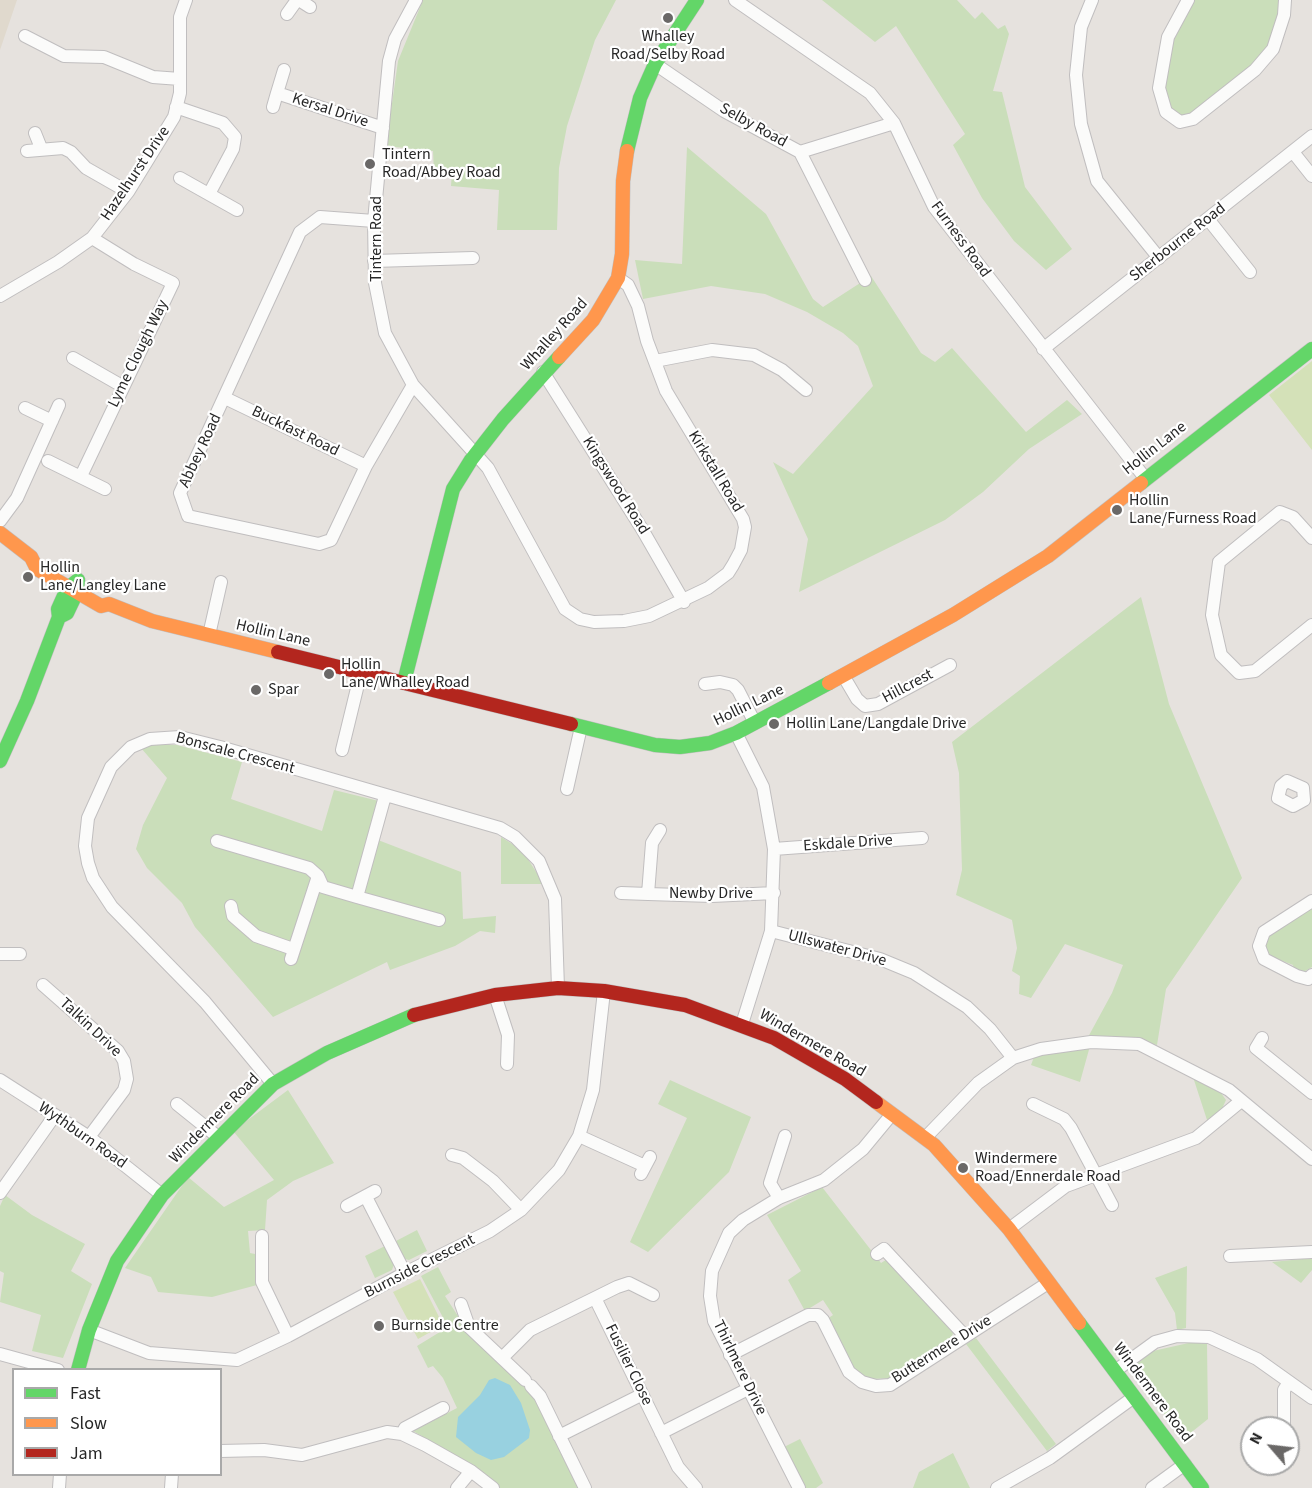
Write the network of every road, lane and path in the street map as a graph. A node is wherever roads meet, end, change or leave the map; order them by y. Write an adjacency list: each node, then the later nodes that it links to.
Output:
1 (186, 0): 14 (street, Hazelhurst Drive)
2 (298, 0): 9 (street); 10 (street)
3 (416, 0): 19 (street, Tintern Road)
4 (697, 0): 12 (street, Whalley Road)
5 (735, 0): 18 (street, Furness Road)
6 (1092, 0): 35 (street)
7 (1188, 0): 8 (street)
8 (1285, 0)
9 (310, 7)
10 (286, 14)
11 (25, 36): 14 (street)
12 (655, 64): 24 (street, Selby Road); 38 (street, Whalley Road)
13 (284, 70): 15 (street, Kersal Drive)
14 (180, 79): 16 (street, Hazelhurst Drive)
15 (277, 93): 17 (street, Kersal Drive); 19 (street, Kersal Drive)
16 (176, 107): 28 (street, Hazelhurst Drive); 29 (street)
17 (273, 107)
18 (894, 123): 24 (street, Selby Road); 41 (street, Furness Road)
19 (383, 128): 32 (street, Tintern Road)
20 (35, 133): 22 (street)
21 (1312, 136): 25 (street, Sherbourne Road)
22 (40, 148): 23 (street); 28 (street)
23 (27, 151)
24 (800, 152): 39 (street)
25 (1293, 152): 26 (street); 31 (street, Sherbourne Road)
26 (1312, 176)
27 (180, 178): 29 (street)
28 (128, 192): 33 (street, Hazelhurst Drive)
29 (208, 194): 30 (street)
30 (237, 210)
31 (1208, 219): 35 (street, Sherbourne Road); 37 (street)
32 (374, 221): 36 (street, Tintern Road); 49 (street, Abbey Road)
33 (92, 238): 40 (street, Hazelhurst Drive); 47 (street, Lyme Clough Way)
34 (473, 257): 36 (street)
35 (1159, 258): 41 (street, Sherbourne Road)
36 (374, 261): 46 (street, Tintern Road)
37 (1250, 272)
38 (618, 278): 44 (street, Kirkstall Road); 45 (street, Whalley Road)
39 (865, 280)
40 (1, 293)
41 (1042, 349): 57 (street, Furness Road)
42 (1312, 349): 57 (street, Hollin Lane)
43 (73, 358): 47 (street)
44 (654, 361): 48 (street); 64 (street, Kirkstall Road)
45 (543, 372): 53 (street, Whalley Road); 64 (street, Kingswood Road)
46 (413, 385): 53 (street, Tintern Road); 55 (street, Abbey Road)
47 (122, 386): 56 (street, Lyme Clough Way)
48 (806, 390)
49 (225, 398): 55 (street, Buckfast Road); 55 (street, Abbey Road)
50 (59, 405): 52 (street)
51 (25, 408): 52 (street)
52 (52, 421): 59 (street)
53 (476, 453): 64 (street, Kirkstall Road); 70 (street, Whalley Road)
54 (48, 461): 56 (street)
55 (366, 466)
56 (81, 476): 58 (street)
57 (1145, 478): 69 (street, Hollin Lane)
58 (105, 489)
59 (0, 521)
60 (0, 533): 63 (street, Hollin Lane)
61 (1312, 538): 65 (street)
62 (221, 582): 66 (street)
63 (74, 588): 66 (street, Hollin Lane); 76 (street)
64 (684, 602)
65 (1312, 625)
66 (209, 636): 68 (street, Hollin Lane)
67 (950, 665): 69 (street, Hillcrest)
68 (362, 672): 70 (street, Hollin Lane); 75 (street)
69 (844, 677): 72 (street, Hollin Lane)
70 (404, 682): 73 (street, Hollin Lane)
71 (705, 684): 72 (street)
72 (755, 723): 74 (street, Hollin Lane)
73 (581, 727): 74 (street, Hollin Lane); 77 (street)
74 (736, 733): 82 (street)
75 (342, 750)
76 (0, 761)
77 (567, 789)
78 (385, 796): 87 (street); 96 (street, Bonscale Crescent); 104 (street, Bonscale Crescent)
79 (660, 830): 86 (street, Newby Drive)
80 (922, 838): 82 (street, Eskdale Drive)
81 (217, 841): 83 (street)
82 (774, 849): 85 (street)
83 (318, 876): 87 (street); 89 (street)
84 (621, 893): 86 (street, Newby Drive)
85 (774, 893): 86 (street, Newby Drive); 91 (street)
86 (648, 894)
87 (357, 897): 90 (street)
88 (1312, 901): 94 (street)
89 (231, 906)
90 (439, 920)
91 (771, 931): 99 (street); 101 (street, Ullswater Drive)
92 (0, 954): 93 (street)
93 (20, 954)
94 (1312, 975)
95 (43, 985): 113 (street, Talkin Drive)
96 (558, 988): 97 (street, Windermere Road); 98 (street, Windermere Road)
97 (604, 991): 99 (street, Windermere Road); 111 (street, Burnside Crescent)
98 (495, 995): 102 (street); 104 (street, Windermere Road)
99 (742, 1024): 109 (street, Windermere Road)
100 (1262, 1038): 105 (street)
101 (1013, 1058): 106 (street); 115 (street)
102 (507, 1064)
103 (0, 1080): 110 (street, Wythburn Road)
104 (273, 1084): 114 (street, Windermere Road)
105 (1312, 1093)
106 (1241, 1101): 117 (street); 119 (street)
107 (177, 1104): 114 (street)
108 (1033, 1104): 119 (street)
109 (892, 1114): 115 (street, Windermere Road); 122 (street, Thirlmere Drive)
110 (55, 1115): 113 (street, Wythburn Road); 120 (street)
111 (579, 1136): 118 (street); 125 (street, Burnside Crescent)
112 (785, 1136): 122 (street)
113 (89, 1137): 121 (street, Wythburn Road)
114 (218, 1137): 121 (street, Windermere Road)
115 (925, 1138): 126 (street, Windermere Road)
116 (452, 1155): 125 (street)
117 (1312, 1159)
118 (646, 1166)
119 (1096, 1174): 123 (street); 126 (street)
120 (0, 1193)
121 (162, 1195): 136 (street, Windermere Road)
122 (779, 1198): 140 (street, Thirlmere Drive)
123 (1112, 1205)
124 (346, 1206): 131 (street)
125 (521, 1210): 131 (street, Burnside Crescent)
126 (1009, 1228): 132 (street, Windermere Road)
127 (262, 1236): 137 (street)
128 (1312, 1252): 130 (street)
129 (877, 1254): 138 (street)
130 (1230, 1256)
131 (405, 1273): 137 (street, Burnside Crescent)
132 (1048, 1283): 138 (street, Buttermere Drive); 144 (street, Windermere Road)
133 (652, 1295): 134 (street)
134 (595, 1298): 141 (street); 147 (street, Fusilier Close)
135 (461, 1304): 141 (street)
136 (89, 1330): 137 (street, Burnside Crescent); 143 (street, Windermere Road)
137 (288, 1336)
138 (965, 1336): 140 (street, Buttermere Drive)
139 (0, 1354): 142 (street)
140 (730, 1355): 146 (street, Thirlmere Drive)
141 (502, 1358): 154 (street)
142 (51, 1368)
143 (79, 1368)
144 (1115, 1371): 145 (street); 148 (street, Windermere Road)
145 (1289, 1382): 149 (street); 151 (street)
146 (748, 1389): 152 (street); 163 (street, Thirlmere Drive)
147 (641, 1395): 152 (street, Fusilier Close); 154 (street)
148 (1134, 1397): 156 (street, Windermere Road); 158 (street)
149 (1312, 1398)
150 (443, 1408): 153 (street)
151 (1284, 1416)
152 (661, 1432): 162 (street, Fusilier Close)
153 (402, 1434): 155 (street); 157 (street)
154 (559, 1436): 161 (street)
155 (222, 1451)
156 (1185, 1464): 165 (street); 166 (street, Windermere Road)
157 (471, 1471): 159 (street); 160 (street)
158 (1011, 1485): 164 (street)
159 (457, 1488)
160 (493, 1488)
161 (585, 1488)
162 (696, 1488)
163 (798, 1488)
164 (996, 1488)
165 (1152, 1488)
166 (1202, 1488)

